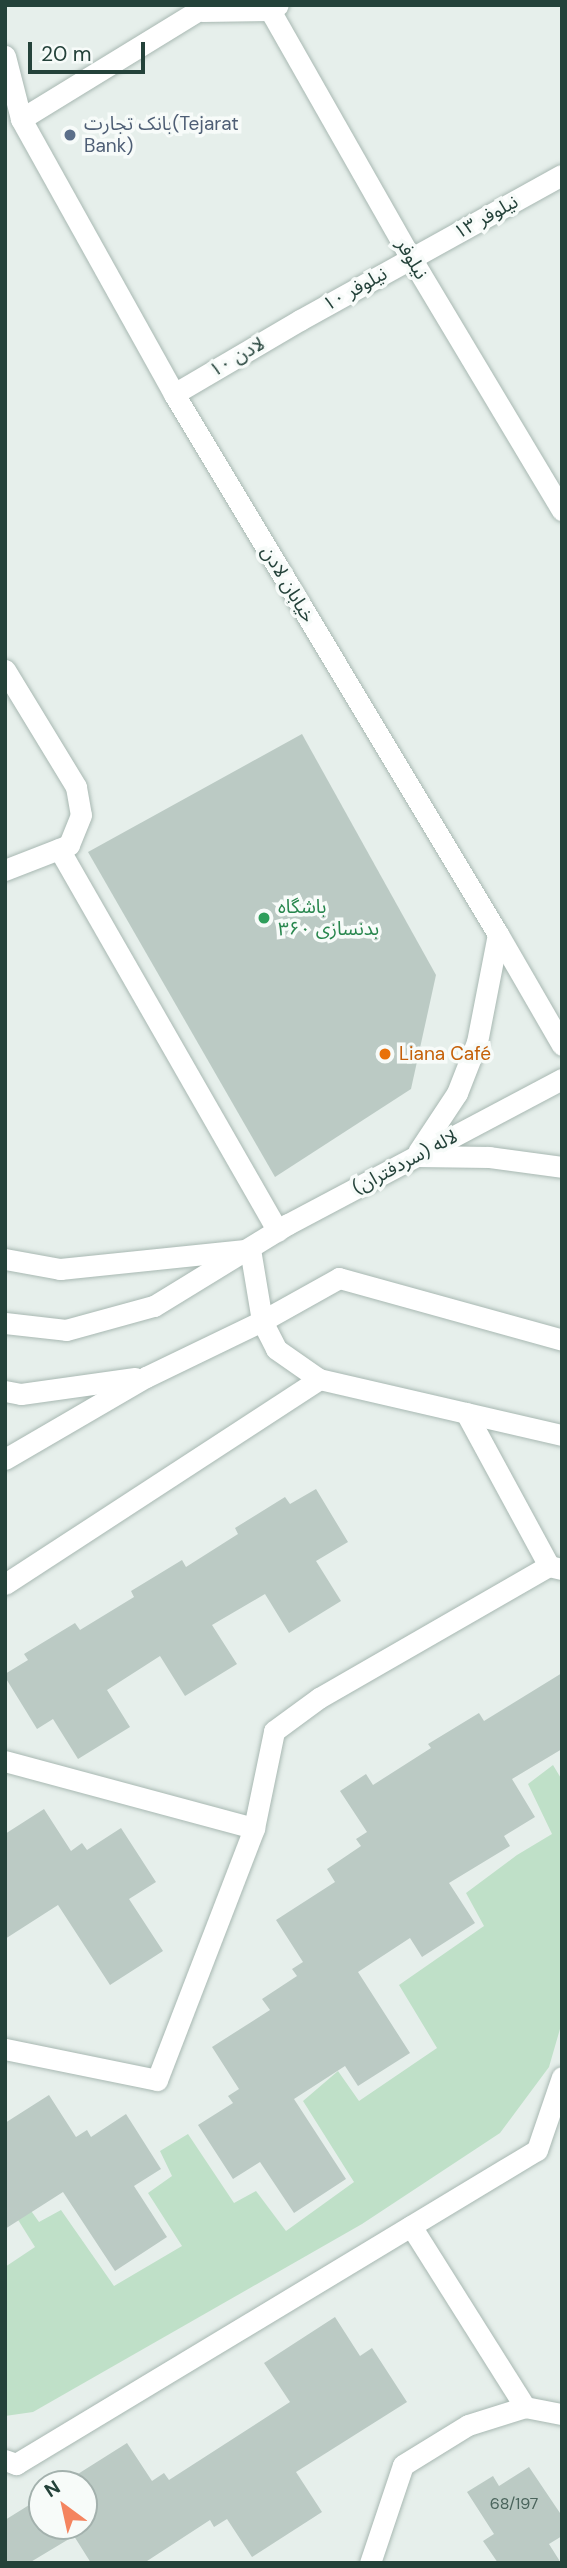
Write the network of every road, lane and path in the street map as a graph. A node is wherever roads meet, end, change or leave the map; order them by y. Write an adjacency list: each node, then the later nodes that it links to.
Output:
1 (272, 7): 2 (street); 6 (street, نیلوفر)
2 (204, 8): 4 (street)
3 (5, 56): 4 (street, خیابان لادن)
4 (13, 112): 8 (street, خیابان لادن)
5 (562, 176): 6 (street, ۱۳ نیلوفر)
6 (411, 258): 7 (street, ۱۰ نیلوفر); 9 (street, نیلوفر)
7 (300, 320): 8 (street, ۱۰ لادن)
8 (174, 394): 13 (street, خیابان لادن)
9 (562, 510)
10 (5, 670): 11 (street)
11 (64, 847): 12 (street); 18 (street)
12 (5, 870)
13 (498, 934): 14 (street, خیابان لادن); 16 (street)
14 (562, 1045)
15 (562, 1079): 16 (street, لاله (سردفتران))
16 (415, 1156): 17 (street); 18 (street, لاله (سردفتران))
17 (562, 1167)
18 (283, 1228): 19 (street, لاله (سردفتران))
19 (250, 1249): 20 (street, لاله (سردفتران)); 21 (street); 22 (street, لاله (سردفتران))
20 (5, 1259)
21 (261, 1321): 23 (street); 24 (street); 25 (street)
22 (5, 1323)
23 (562, 1340)
24 (146, 1377): 26 (street); 29 (street)
25 (319, 1379): 27 (street); 31 (street)
26 (5, 1391)
27 (466, 1413): 28 (street); 30 (street)
28 (562, 1435)
29 (5, 1460)
30 (556, 1567): 33 (street)
31 (5, 1584)
32 (5, 1761): 33 (street)
33 (254, 1828): 34 (street)
34 (5, 2049)
35 (562, 2077): 36 (street)
36 (411, 2226): 37 (street); 39 (street)
37 (525, 2407): 38 (street); 40 (street)
38 (562, 2414)
39 (5, 2460)
40 (370, 2563)

